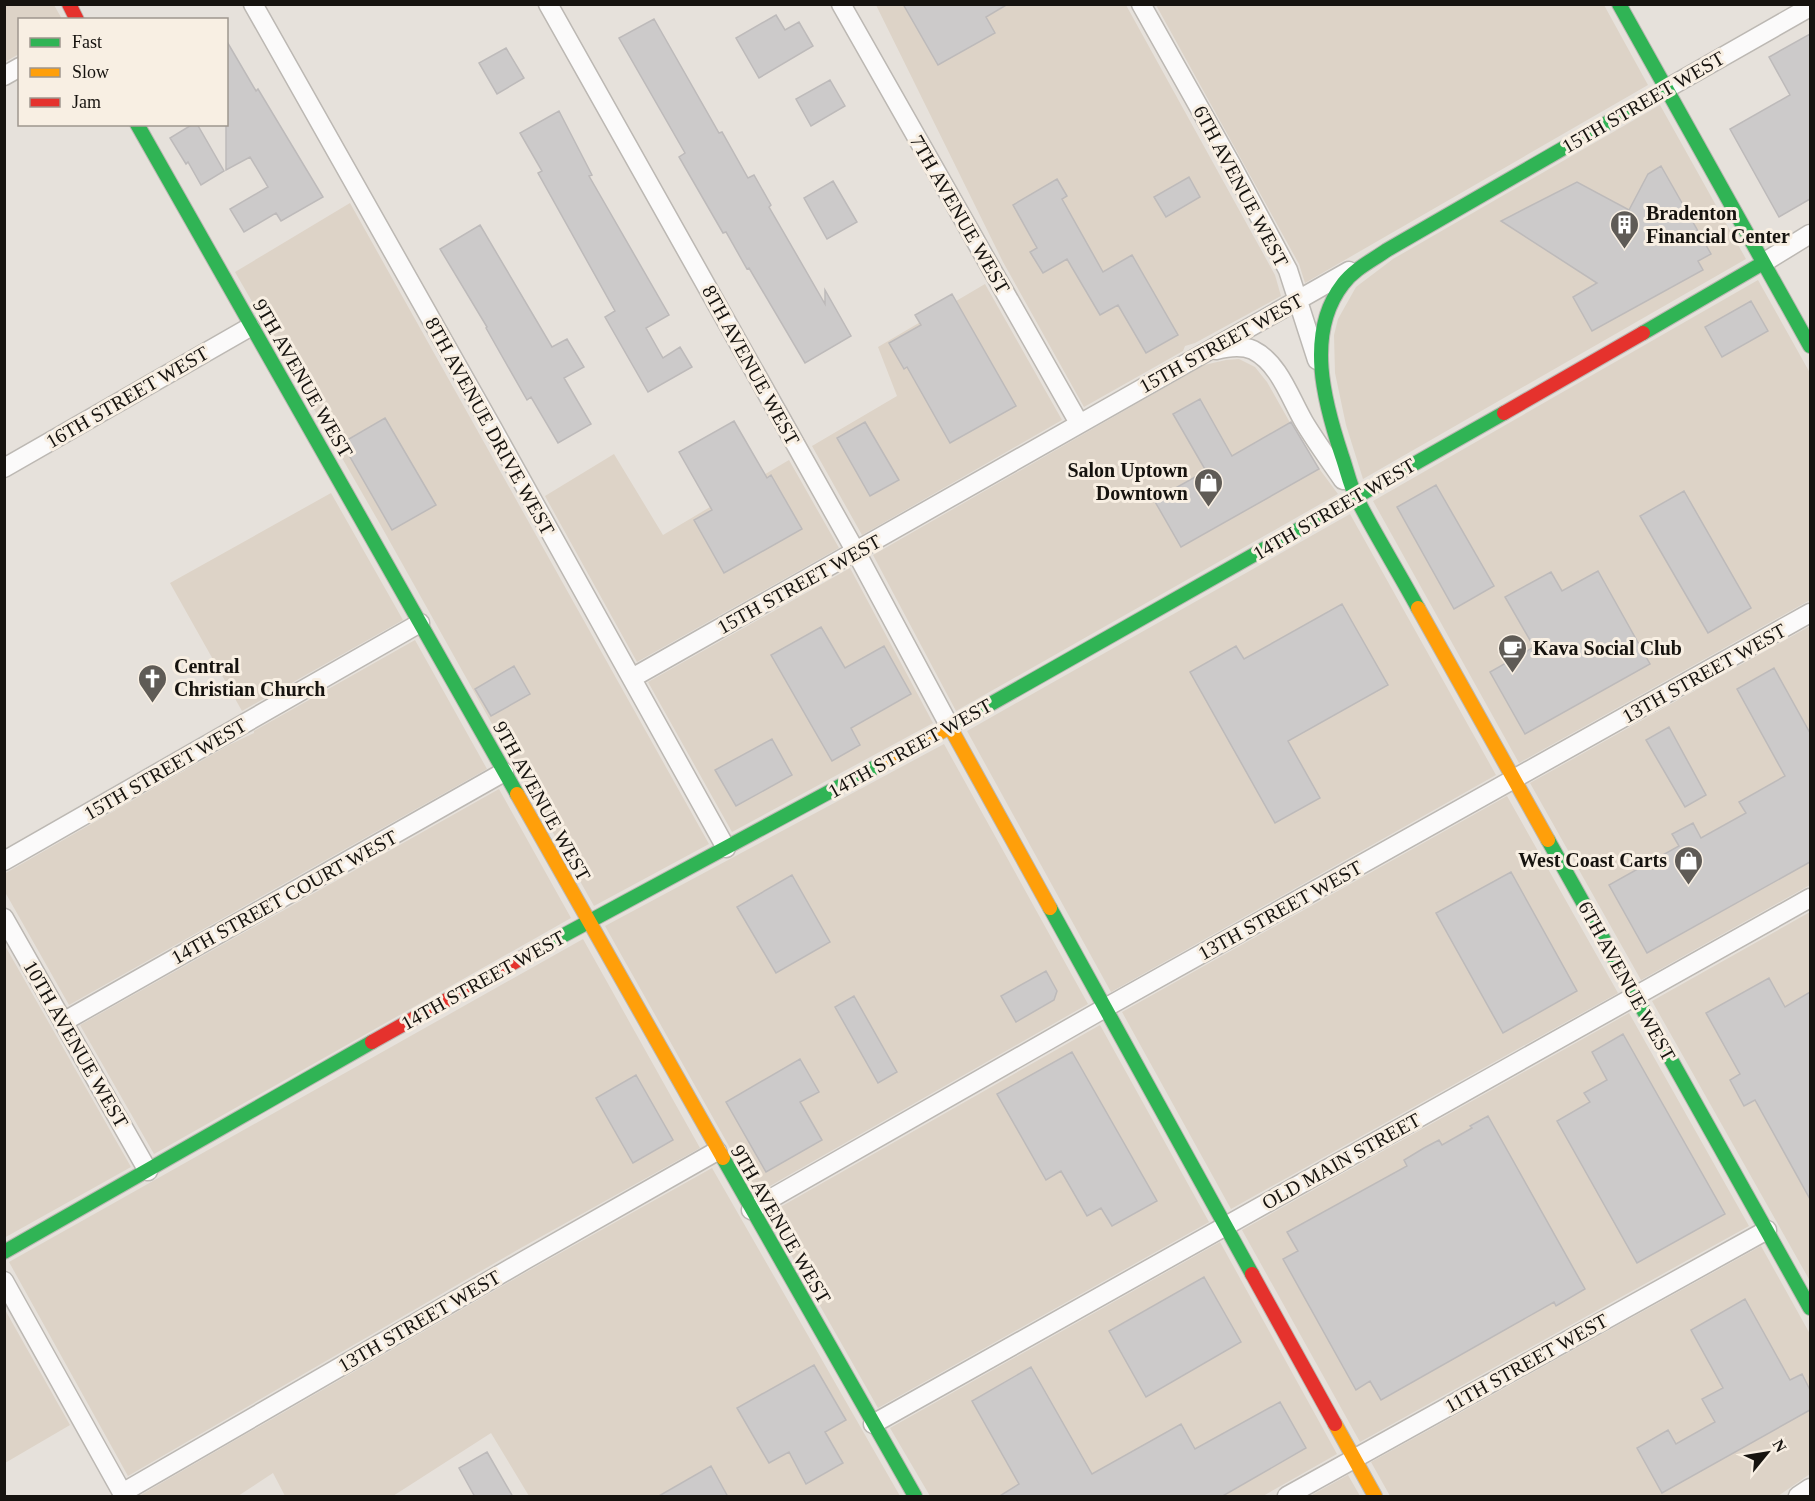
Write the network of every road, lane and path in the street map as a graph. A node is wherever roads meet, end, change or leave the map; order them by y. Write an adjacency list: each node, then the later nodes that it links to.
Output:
1 (69, 4): 8 (main road)
2 (253, 4): 27 (street, 8TH AVENUE DRIVE WEST)
3 (548, 4): 24 (street, 8TH AVENUE WEST)
4 (841, 4): 21 (street, 7TH AVENUE WEST)
5 (1141, 4): 16 (street, 6TH AVENUE WEST)
6 (1619, 4): 11 (main road)
7 (1810, 7): 11 (street, 15TH STREET WEST)
8 (77, 18)
9 (18, 68): 10 (street)
10 (4, 76)
11 (1666, 89): 14 (main road, 15TH STREET WEST); 15 (main road)
12 (138, 126): 17 (main road, 9TH AVENUE WEST)
13 (1810, 234): 15 (street, 14TH STREET WEST)
14 (1387, 250): 16 (street, 15TH STREET WEST); 20 (main road, 6TH AVENUE WEST)
15 (1763, 263): 18 (main road); 23 (main road, 14TH STREET WEST)
16 (1296, 301): 19 (street, 15TH STREET WEST); 20 (street, 6TH AVENUE WEST)
17 (250, 327): 22 (street, 16TH STREET WEST); 26 (main road, 9TH AVENUE WEST)
18 (1810, 346)
19 (1200, 354): 21 (street, 15TH STREET WEST); 23 (street, 6TH AVENUE WEST)
20 (1322, 376): 23 (main road, 6TH AVENUE WEST)
21 (1079, 423): 24 (street, 15TH STREET WEST)
22 (4, 468)
23 (1356, 497): 28 (main road, 14TH STREET WEST); 30 (main road, 6TH AVENUE WEST)
24 (856, 552): 27 (street, 15TH STREET WEST); 28 (street, 8TH AVENUE WEST)
25 (1810, 613): 30 (street, 13TH STREET WEST)
26 (420, 623): 29 (main road, 9TH AVENUE WEST); 32 (street, 15TH STREET WEST)
27 (632, 678): 31 (street, 8TH AVENUE DRIVE WEST)
28 (950, 728): 31 (main road, 14TH STREET WEST); 37 (main road)
29 (504, 772): 35 (main road, 9TH AVENUE WEST); 38 (street, 14TH STREET COURT WEST)
30 (1513, 779): 36 (main road, 6TH AVENUE WEST); 37 (street, 13TH STREET WEST)
31 (726, 848): 35 (main road, 14TH STREET WEST)
32 (4, 861)
33 (1810, 898): 36 (street, OLD MAIN STREET)
34 (4, 918): 38 (street, 10TH AVENUE WEST)
35 (588, 922): 39 (main road, 9TH AVENUE WEST); 40 (main road, 14TH STREET WEST)
36 (1635, 997): 42 (street, OLD MAIN STREET); 43 (main road, 6TH AVENUE WEST)
37 (1105, 1008): 41 (street, 13TH STREET WEST); 42 (main road)
38 (63, 1022): 40 (street, 10TH AVENUE WEST)
39 (717, 1151): 41 (main road, 9TH AVENUE WEST); 50 (street, 13TH STREET WEST)
40 (148, 1171): 44 (main road, 14TH STREET WEST)
41 (751, 1210): 47 (main road, 9TH AVENUE WEST)
42 (1225, 1226): 47 (street, OLD MAIN STREET); 48 (main road)
43 (1767, 1230): 46 (main road, 6TH AVENUE WEST); 48 (street, 11TH STREET WEST)
44 (4, 1252)
45 (4, 1281): 50 (street)
46 (1810, 1308)
47 (873, 1424): 51 (main road, 9TH AVENUE WEST)
48 (1354, 1458): 52 (street, 11TH STREET WEST); 53 (main road)
49 (1810, 1488): 54 (street)
50 (123, 1495)
51 (915, 1497)
52 (1287, 1497)
53 (1375, 1497)
54 (1798, 1497)

